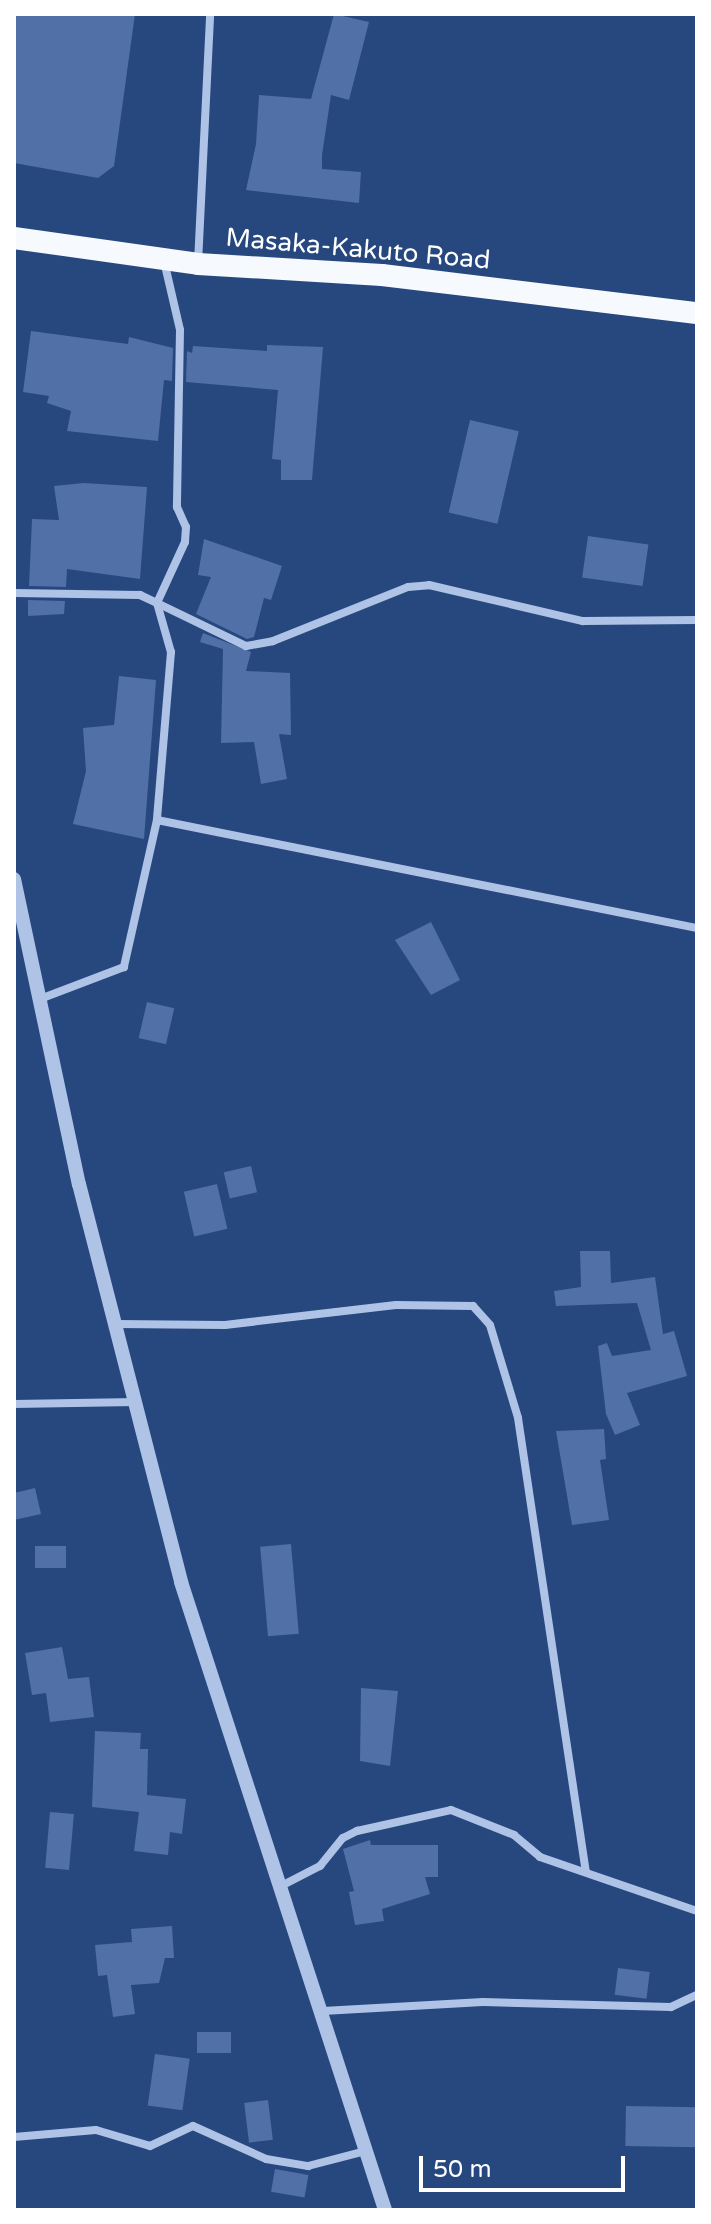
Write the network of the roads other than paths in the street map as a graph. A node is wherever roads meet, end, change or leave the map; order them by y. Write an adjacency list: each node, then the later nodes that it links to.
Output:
1 (210, 14): 4 (street)
2 (14, 238): 3 (highway, Masaka-Kakuto Road)
3 (164, 260): 4 (highway, Masaka-Kakuto Road); 7 (street)
4 (198, 264): 5 (highway, Masaka-Kakuto Road)
5 (697, 313)
6 (14, 593): 7 (street)
7 (157, 603): 8 (street); 9 (street)
8 (697, 620)
9 (157, 820): 11 (street); 12 (street)
10 (14, 879): 12 (street)
11 (697, 928)
12 (40, 999): 13 (street)
13 (116, 1324): 14 (street); 16 (street)
14 (136, 1402): 15 (street); 17 (street)
15 (14, 1404)
16 (586, 1872): 17 (street); 18 (street)
17 (283, 1885): 20 (street)
18 (697, 1911)
19 (697, 1995): 20 (street)
20 (323, 2011): 22 (street)
21 (14, 2137): 22 (street)
22 (366, 2151): 23 (street)
23 (385, 2210)

